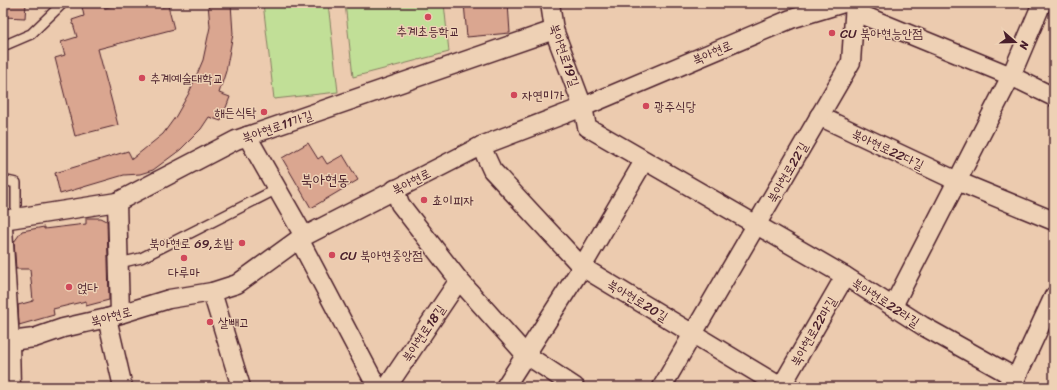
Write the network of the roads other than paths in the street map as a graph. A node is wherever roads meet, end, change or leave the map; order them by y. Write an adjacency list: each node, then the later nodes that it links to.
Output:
1 (63, 3): 6 (lane)
2 (550, 3): 5 (street, 북아현로19길)
3 (1042, 3): 7 (street)
4 (851, 6): 7 (street); 9 (street, 북아현로); 10 (street, 북아현로22길)
5 (554, 30): 9 (street, 북아현로19길); 11 (street, 북아현로11가길)
6 (3, 46)
7 (1010, 76): 8 (street); 15 (street)
8 (1054, 97)
9 (583, 107): 12 (street, 북아현로); 13 (street)
10 (820, 116): 15 (street, 북아현로22다길); 21 (street, 북아현로22길)
11 (247, 136): 16 (street); 18 (street, 북아현로11가길)
12 (481, 146): 17 (street, 북아현로); 24 (street)
13 (644, 161): 21 (street); 24 (street)
14 (3, 180): 20 (lane)
15 (957, 181): 19 (street, 북아현로22다길); 29 (street)
16 (277, 189): 22 (street); 23 (lane)
17 (395, 189): 22 (street, 북아현로); 26 (street)
18 (117, 202): 20 (street, 북아현로11가길); 23 (street)
19 (1054, 221)
20 (7, 222): 32 (street)
21 (758, 224): 25 (street, 북아현로22라길); 31 (street, 북아현로22길)
22 (301, 238): 27 (street, 북아현로); 38 (street)
23 (119, 264): 30 (street)
24 (582, 267): 31 (street, 북아현로20길); 33 (street)
25 (846, 276): 29 (street, 북아현로22라길); 43 (street, 북아현로22마길)
26 (459, 280): 33 (street); 39 (street, 북아현로18길)
27 (212, 292): 30 (street, 북아현로); 37 (street)
28 (1054, 296): 34 (street)
29 (892, 306): 34 (street, 북아현로22라길)
30 (114, 316): 32 (street, 북아현로); 36 (street)
31 (693, 334): 42 (street, 북아현로22길); 43 (street)
32 (7, 342): 35 (street)
33 (525, 354): 40 (street); 41 (street)
34 (1011, 382)
35 (11, 387)
36 (124, 387)
37 (241, 387)
38 (377, 387)
39 (387, 387)
40 (506, 387)
41 (575, 387)
42 (662, 387)
43 (781, 387)

